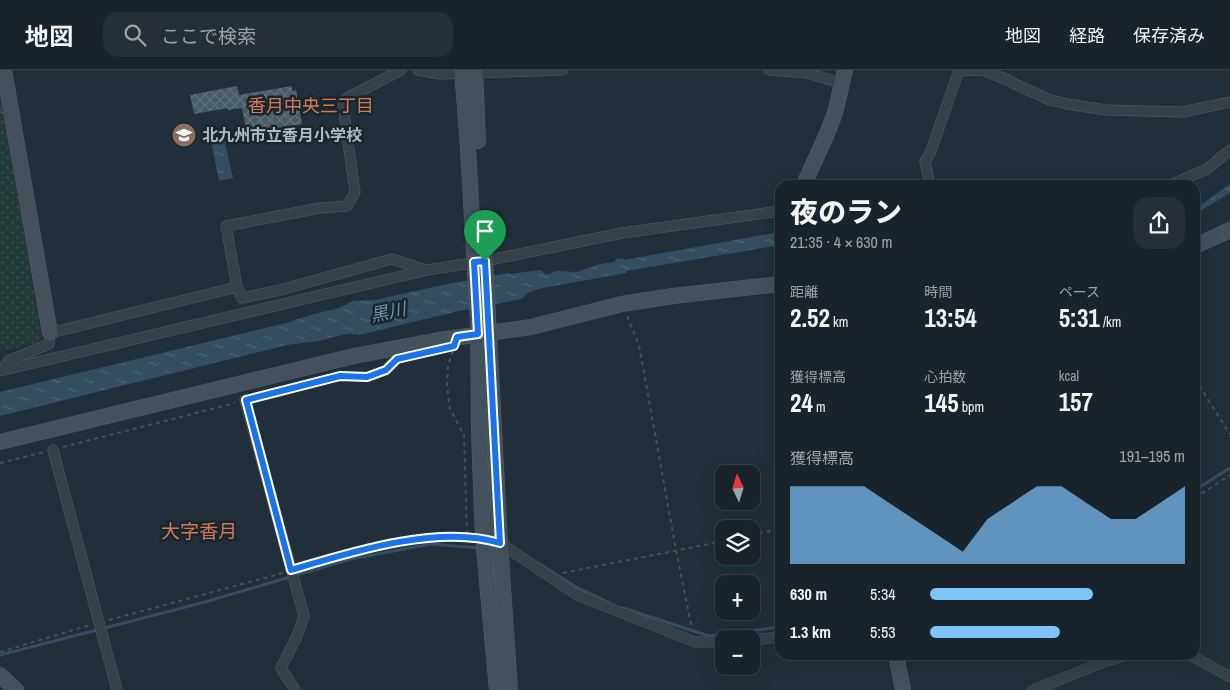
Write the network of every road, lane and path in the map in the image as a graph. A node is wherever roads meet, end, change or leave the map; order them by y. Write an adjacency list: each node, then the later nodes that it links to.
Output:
1 (4, 70): 10 (street)
2 (401, 70): 21 (street)
3 (418, 70): 7 (street)
4 (563, 70): 7 (street)
5 (769, 70): 8 (street)
6 (959, 70): 9 (street); 13 (street)
7 (468, 72): 18 (street)
8 (843, 76): 12 (street)
9 (1230, 102)
10 (5, 109): 24 (street)
11 (1230, 150): 14 (street)
12 (806, 180)
13 (929, 180)
14 (1181, 180)
15 (775, 212): 18 (street)
16 (1230, 230): 17 (street)
17 (1200, 244)
18 (480, 262): 19 (street); 23 (street)
19 (427, 270): 21 (street); 27 (street)
20 (775, 285): 22 (street)
21 (237, 287): 24 (street)
22 (622, 304): 23 (street); 42 (path)
23 (484, 327): 25 (street); 39 (street); 40 (street)
24 (50, 333): 27 (street)
25 (457, 337): 31 (street); 38 (path)
26 (397, 359): 29 (path)
27 (2, 371)
28 (1200, 387): 30 (path)
29 (246, 400): 32 (path); 43 (street)
30 (1230, 434)
31 (0, 442)
32 (53, 450): 33 (path); 45 (street)
33 (0, 463)
34 (1230, 475): 35 (path)
35 (1200, 495)
36 (775, 530): 37 (path)
37 (760, 533)
38 (466, 538): 39 (path); 43 (path)
39 (483, 538): 40 (street); 59 (street)
40 (500, 543): 44 (street); 60 (street)
41 (715, 543): 42 (path)
42 (676, 550): 44 (path); 48 (path)
43 (291, 570): 45 (path); 58 (street)
44 (548, 576): 48 (street)
45 (98, 623): 50 (path); 57 (street)
46 (775, 638): 47 (street)
47 (760, 639)
48 (695, 642): 49 (street)
49 (715, 642)
50 (0, 652)
51 (897, 660): 61 (street)
52 (1110, 660): 62 (street)
53 (1199, 660): 55 (street)
54 (0, 675): 56 (street)
55 (1230, 678)
56 (16, 690)
57 (117, 690)
58 (295, 690)
59 (497, 690)
60 (510, 690)
61 (903, 690)
62 (1033, 690)

